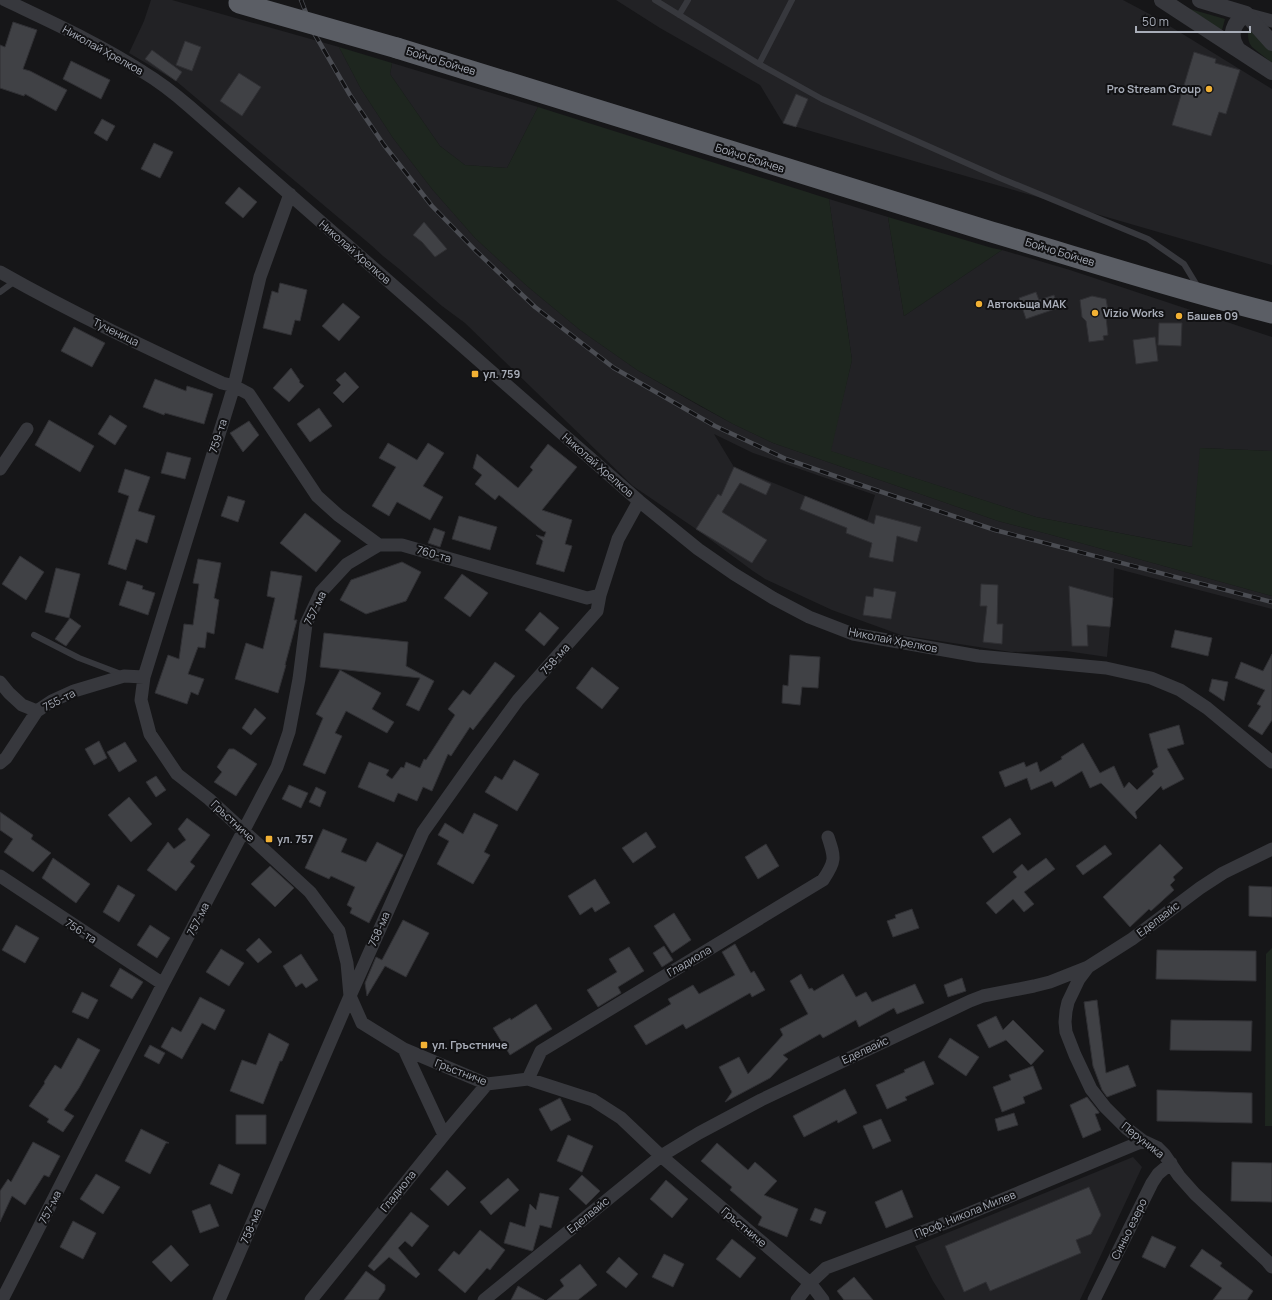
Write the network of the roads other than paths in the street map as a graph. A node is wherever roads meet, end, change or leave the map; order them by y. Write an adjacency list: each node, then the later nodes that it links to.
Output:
1 (5, 0): 15 (street, Николай Хрелков)
2 (655, 0): 9 (lane)
3 (688, 0): 9 (lane)
4 (792, 0): 13 (lane)
5 (1162, 0): 12 (street)
6 (1200, 0): 8 (street)
7 (234, 1): 19 (highway, Бойчо Бойчев, bridge)
8 (1246, 14): 10 (street); 11 (street); 12 (street)
9 (679, 15): 13 (lane)
10 (1272, 21)
11 (1272, 43)
12 (1237, 48): 14 (street)
13 (759, 64): 19 (lane)
14 (1272, 72)
15 (290, 194): 21 (street, 759-та); 24 (street, Николай Хрелков)
16 (0, 272): 17 (street, Тученица)
17 (15, 281): 18 (lane); 21 (street, Тученица)
18 (0, 292)
19 (1203, 296): 20 (highway, Бойчо Бойчев)
20 (1272, 313)
21 (234, 386): 25 (street); 29 (street, 759-та)
22 (27, 429): 23 (street)
23 (0, 469)
24 (639, 501): 26 (street); 33 (street, Николай Хрелков)
25 (379, 545): 26 (street, 760-та); 34 (street, 757-ма)
26 (600, 595): 40 (street, 758-ма)
27 (34, 635): 28 (lane)
28 (124, 676): 29 (street, 755-та); 31 (street, 755-та)
29 (144, 676): 34 (street, Гръстниче)
30 (0, 682): 31 (street)
31 (37, 711): 32 (street, 755-та)
32 (0, 762)
33 (1272, 762)
34 (243, 831): 39 (street, 757-ма); 40 (street, Гръстниче)
35 (828, 836): 42 (street, Гладиола)
36 (1272, 849): 38 (street, Еделвайс)
37 (0, 876): 39 (street, 756-та)
38 (1088, 966): 45 (street, Перуника); 46 (street, Еделвайс)
39 (163, 984): 50 (street, 757-ма)
40 (350, 996): 41 (street, Гръстниче); 51 (street, 758-ма)
41 (404, 1049): 43 (street, Гръстниче); 44 (street)
42 (528, 1079): 43 (street, Гръстниче); 46 (street, Гръстниче)
43 (487, 1084): 44 (street, Гладиола)
44 (444, 1134): 52 (street, Гладиола)
45 (1143, 1141): 47 (street, Перуника); 49 (street, Проф. Никола Милев)
46 (661, 1156): 49 (street, Гръстниче); 53 (street, Еделвайс)
47 (1171, 1163): 48 (street, Перуника); 56 (street, Синьо езеро)
48 (1272, 1267)
49 (810, 1283): 54 (street, Проф. Никола Милев); 55 (street, Гръстниче)
50 (2, 1300)
51 (219, 1300)
52 (311, 1300)
53 (484, 1300)
54 (797, 1300)
55 (823, 1300)
56 (1094, 1300)

